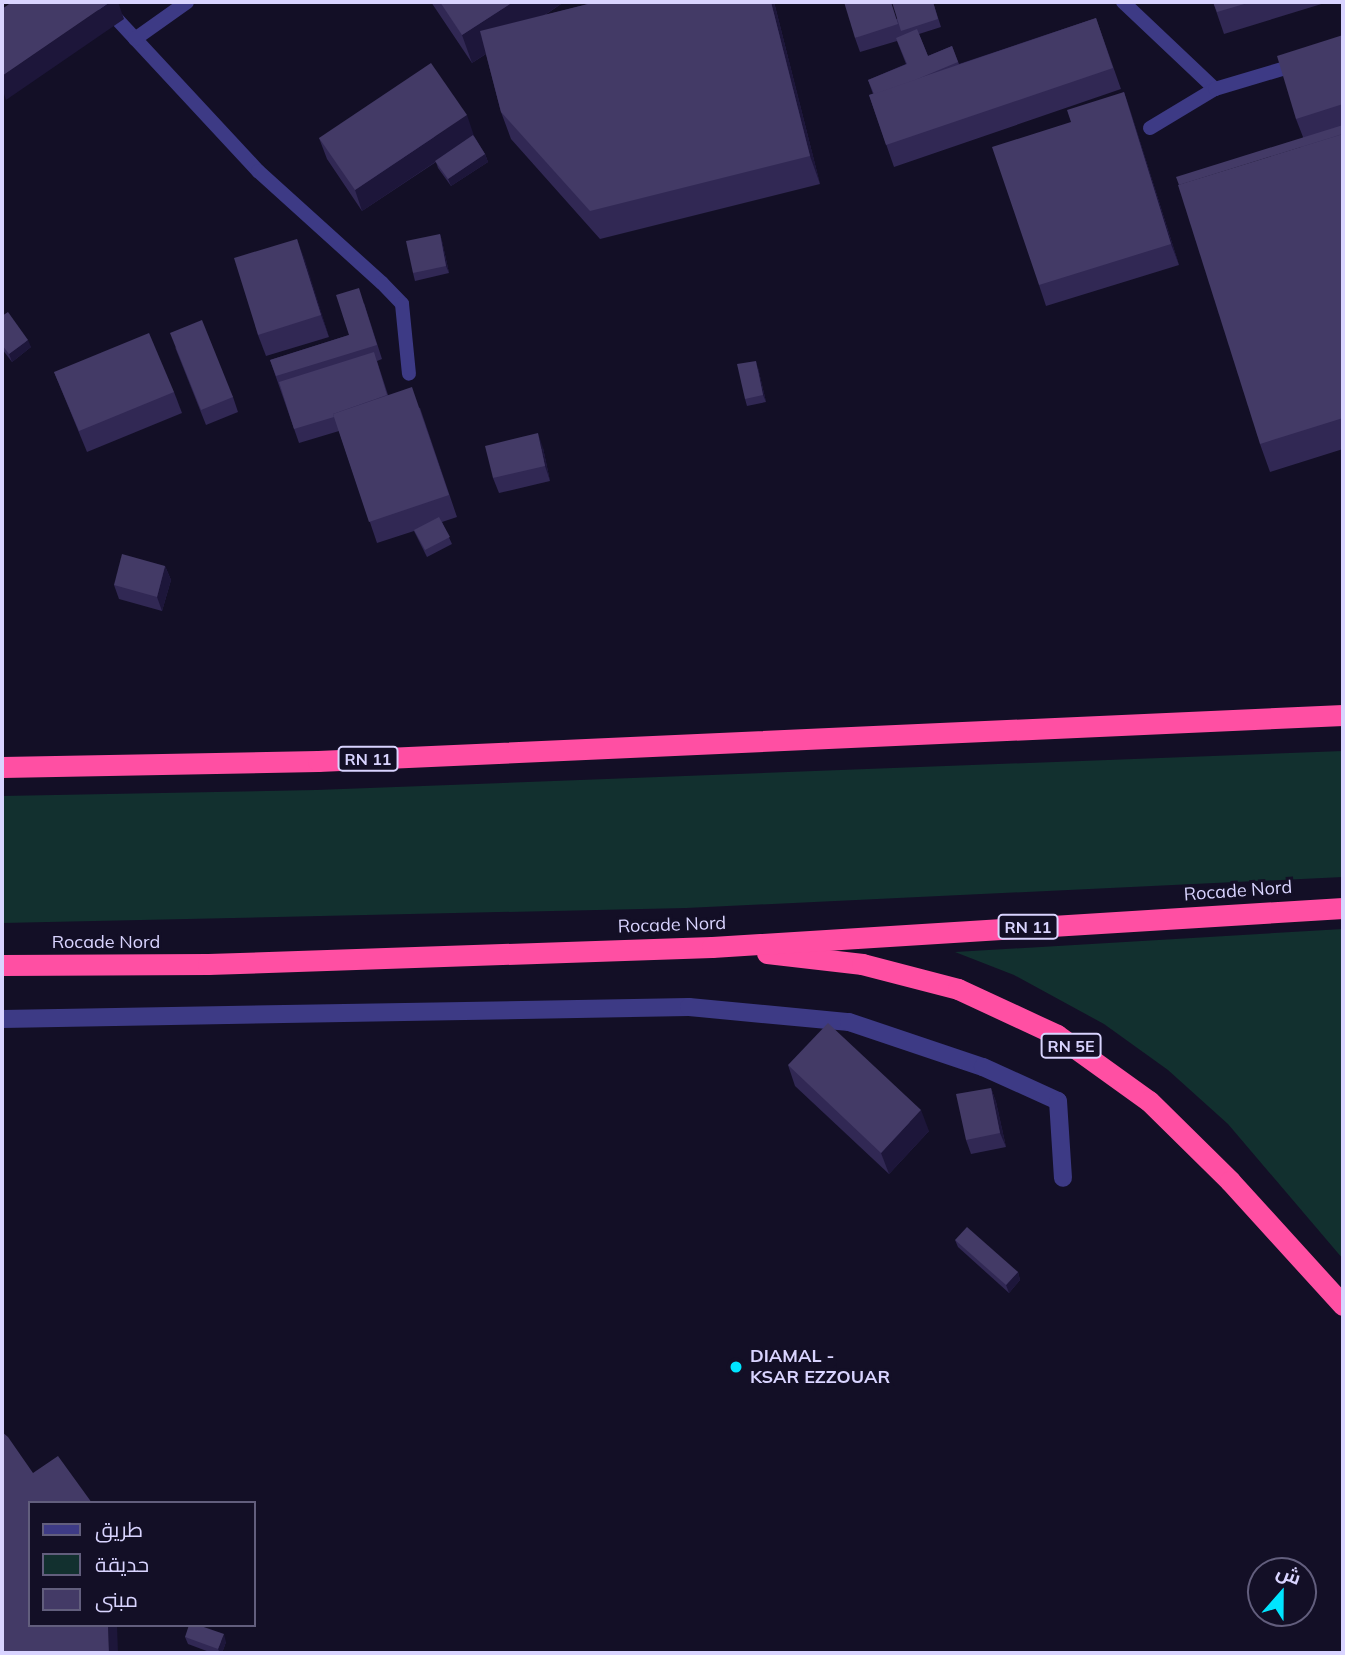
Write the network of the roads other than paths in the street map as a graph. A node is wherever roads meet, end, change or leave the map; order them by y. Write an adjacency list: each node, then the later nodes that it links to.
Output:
1 (101, 2): 4 (lane)
2 (187, 2): 4 (lane)
3 (1123, 2): 6 (lane)
4 (135, 39): 8 (lane)
5 (1318, 58): 6 (lane)
6 (1216, 89): 7 (lane)
7 (1150, 128)
8 (409, 374)
9 (1343, 715): 10 (highway, RN 11)
10 (2, 767)
11 (1343, 908): 12 (highway, Rocade Nord / RN 11)
12 (712, 947): 13 (highway, Rocade Nord / RN 11); 16 (highway, RN 5E)
13 (2, 965)
14 (2, 1018): 15 (street)
15 (1063, 1178)
16 (1343, 1305)

